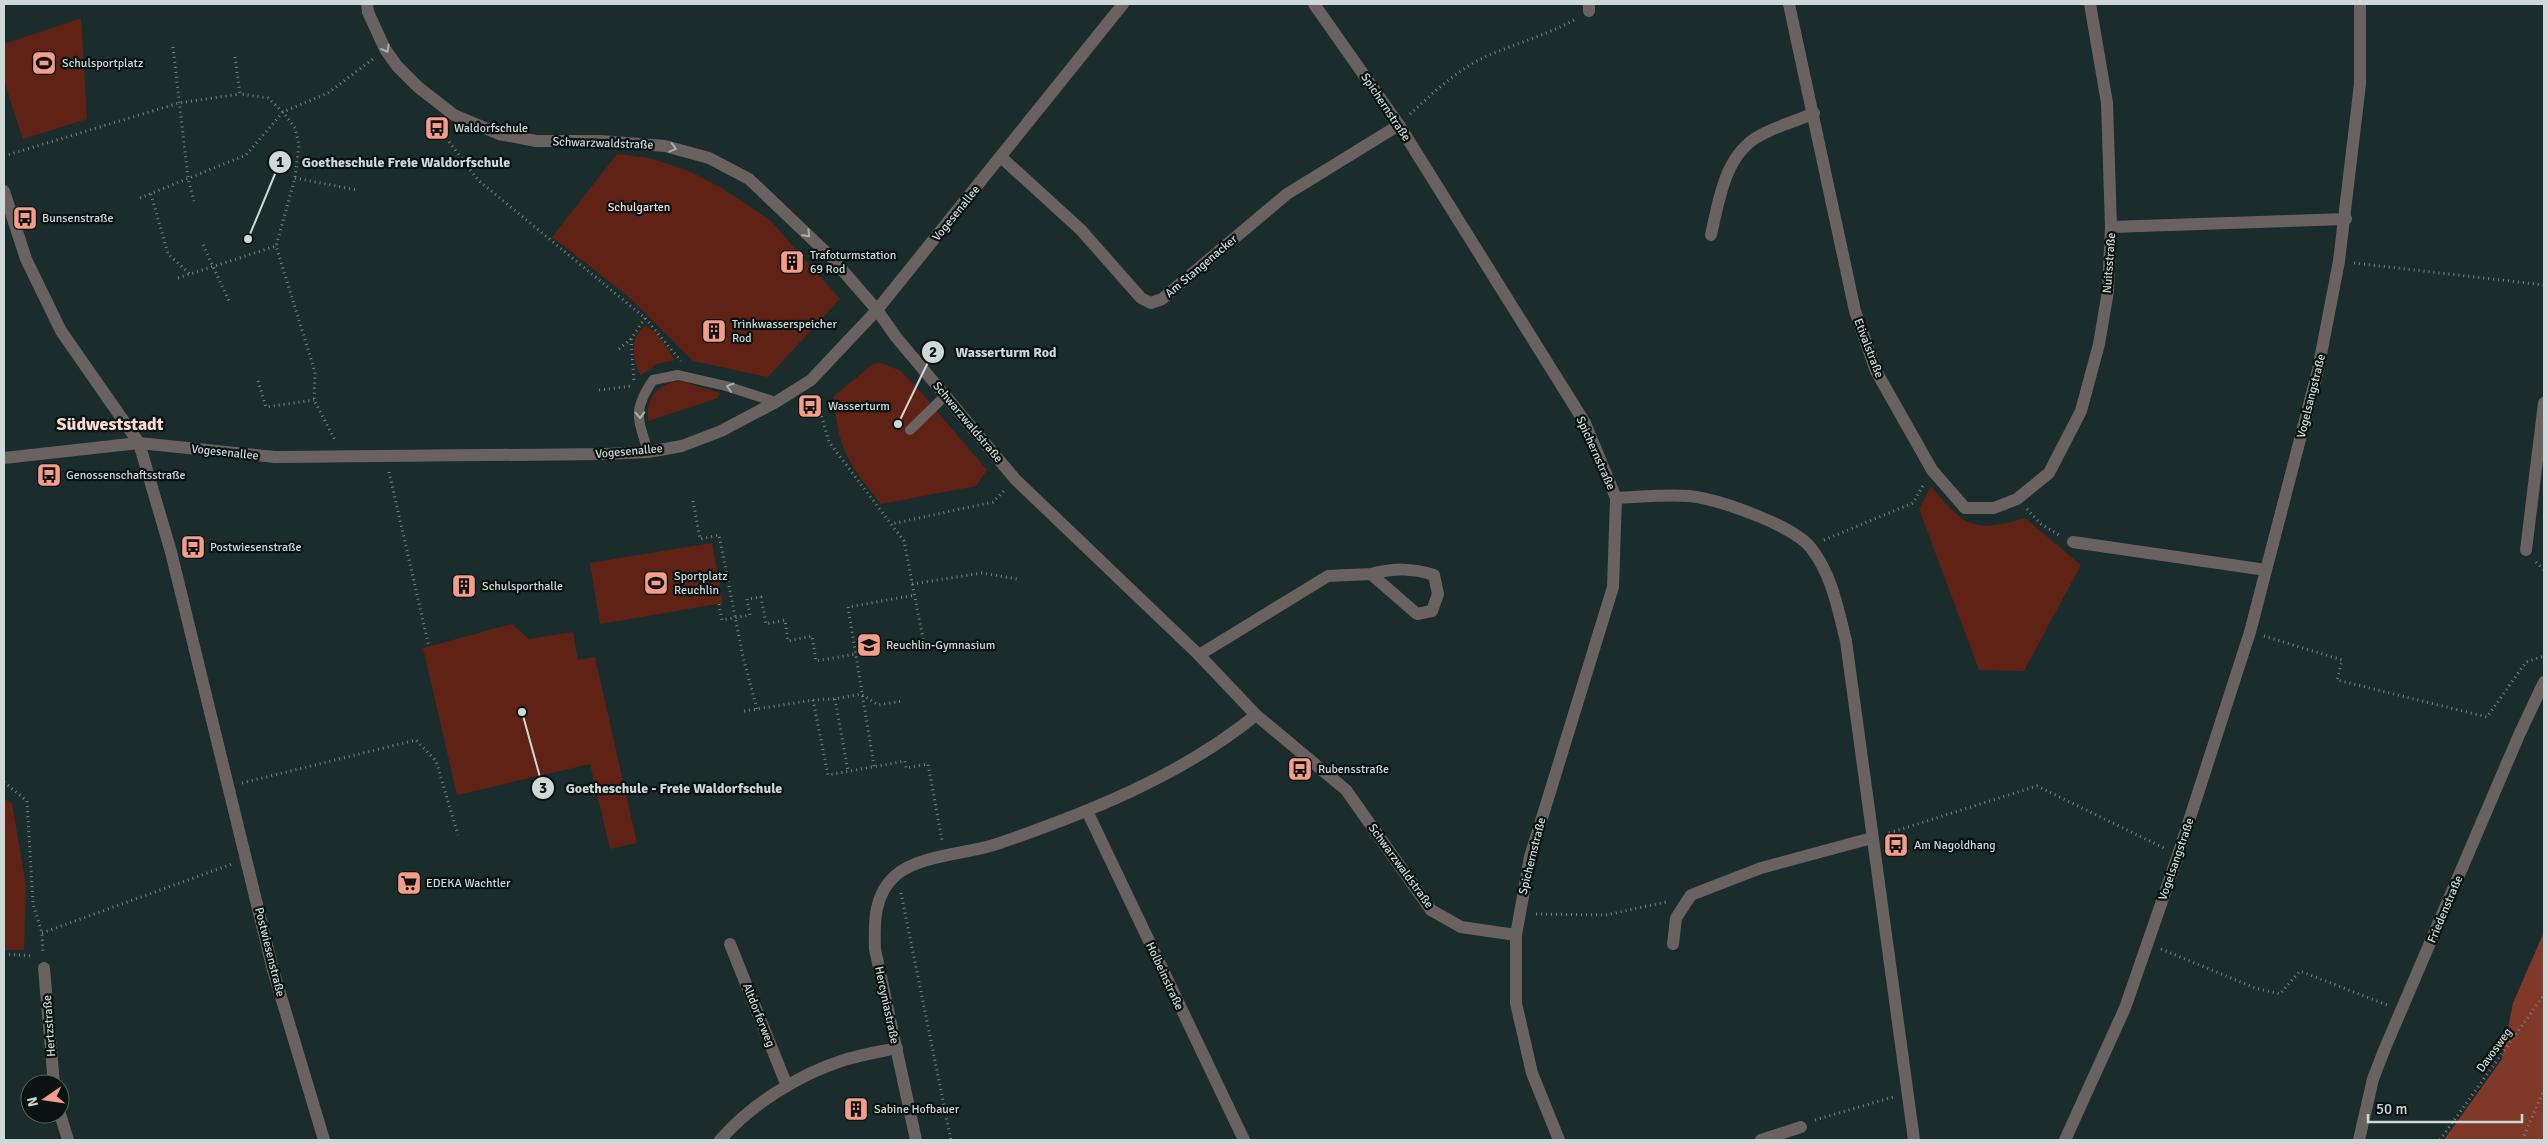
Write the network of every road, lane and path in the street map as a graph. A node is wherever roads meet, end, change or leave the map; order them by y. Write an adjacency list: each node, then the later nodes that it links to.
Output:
1 (367, 4): 37 (street, Schwarzwaldstraße, one-way to 37)
2 (1123, 4): 18 (street, Vogesenallee)
3 (1314, 4): 16 (street, Spichernstraße)
4 (1789, 4): 14 (street, Etivalstraße)
5 (2090, 4): 27 (street, Nuitsstraße)
6 (2360, 4): 26 (street, Vogelsangstraße)
7 (1589, 8): 16 (path)
8 (173, 47): 12 (path)
9 (235, 57): 11 (path)
10 (366, 64): 13 (path)
11 (240, 94): 12 (path); 13 (path)
12 (179, 103): 17 (path); 19 (path)
13 (282, 112): 19 (path); 20 (path)
14 (1814, 114): 28 (street); 57 (street, Etivalstraße)
15 (433, 120): 38 (path)
16 (1399, 125): 18 (street, Am Stangenacker); 59 (street, Spichernstraße)
17 (4, 156)
18 (1001, 157): 37 (street, Vogesenallee)
19 (188, 178): 23 (path); 25 (path)
20 (295, 178): 21 (path); 30 (path)
21 (357, 190)
22 (4, 191): 52 (street)
23 (151, 194): 24 (path); 33 (path)
24 (140, 198)
25 (194, 201)
26 (2346, 219): 27 (street); 31 (street, Vogelsangstraße)
27 (2111, 227): 60 (street, Nuitsstraße)
28 (1711, 235)
29 (203, 245): 32 (path)
30 (276, 246): 32 (path); 48 (path)
31 (2339, 262): 35 (path); 66 (street, Vogelsangstraße)
32 (213, 268): 33 (path); 36 (path)
33 (191, 275): 34 (path)
34 (178, 278)
35 (2544, 286)
36 (230, 303)
37 (877, 310): 42 (street, Vogesenallee); 46 (street, Schwarzwaldstraße)
38 (645, 318): 39 (path); 41 (path)
39 (631, 339): 40 (path); 44 (path)
40 (619, 349)
41 (695, 378): 47 (lane); 49 (lane, one-way to 41)
42 (811, 380): 49 (street, Vogesenallee); 62 (path)
43 (258, 381): 48 (path)
44 (635, 386): 45 (path); 47 (path)
45 (599, 390)
46 (946, 395): 51 (lane); 58 (street, Schwarzwaldstraße)
47 (640, 399): 53 (lane, one-way to 53)
48 (314, 400): 54 (path)
49 (776, 402): 53 (street, Vogesenallee)
50 (2544, 402): 65 (street)
51 (910, 430)
52 (139, 443): 54 (street, Vogesenallee); 56 (street, Vogesenallee); 90 (street, Postwiesenstraße)
53 (648, 452): 55 (street, Vogesenallee)
54 (344, 456): 55 (street, Vogesenallee)
55 (385, 456): 74 (path)
56 (4, 458)
57 (1932, 470): 60 (street, Etivalstraße); 63 (path)
58 (1015, 479): 62 (path); 77 (street, Schwarzwaldstraße)
59 (1616, 498): 93 (street); 99 (street, Spichernstraße)
60 (2017, 499): 64 (path)
61 (692, 501): 72 (path)
62 (891, 524): 69 (path)
63 (1835, 534)
64 (2073, 542): 66 (street)
65 (2526, 550)
66 (2266, 570): 73 (street, Vogelsangstraße)
67 (1371, 574): 67 (street); 77 (street)
68 (1017, 579): 69 (path)
69 (912, 584): 70 (path)
70 (914, 595): 75 (path); 76 (path)
71 (719, 604): 72 (path)
72 (735, 618): 76 (path); 84 (path)
73 (2250, 632): 78 (path); 94 (street, Vogelsangstraße)
74 (429, 647)
75 (925, 649)
76 (856, 654): 80 (path)
77 (1199, 655): 86 (street, Schwarzwaldstraße)
78 (2544, 656)
79 (2544, 682): 127 (street, Friedenstraße)
80 (861, 694): 81 (path); 83 (path); 87 (path)
81 (835, 699): 82 (path); 88 (path)
82 (813, 700): 84 (path); 88 (path)
83 (903, 701)
84 (757, 710): 85 (path)
85 (744, 711)
86 (1256, 714): 91 (street); 101 (street, Schwarzwaldstraße)
87 (874, 766): 88 (path); 95 (path)
88 (848, 771)
89 (4, 782): 100 (path)
90 (229, 786): 92 (path); 96 (street, Postwiesenstraße)
91 (1087, 811): 95 (street); 122 (street, Holbeinstraße)
92 (458, 835)
93 (1872, 838): 94 (path); 104 (street); 113 (street)
94 (2178, 855): 102 (street, Vogelsangstraße)
95 (945, 856): 97 (street)
96 (247, 859): 100 (path); 118 (street, Postwiesenstraße)
97 (897, 874): 109 (street, Hercyniastraße); 121 (path)
98 (1656, 905): 99 (path)
99 (1518, 914): 101 (street, Spichernstraße)
100 (42, 933): 105 (path)
101 (1516, 935): 123 (street)
102 (2146, 943): 108 (path); 126 (street, Vogelsangstraße)
103 (730, 944): 111 (street, Altdorferweg)
104 (1673, 944)
105 (4, 954)
106 (44, 968): 110 (street, Hertzstraße)
107 (2544, 995): 128 (path, Davosweg)
108 (2390, 1007)
109 (897, 1048): 111 (street); 120 (street, Hercyniastraße)
110 (53, 1074)
111 (787, 1086): 119 (street)
112 (2544, 1090): 129 (path)
113 (1907, 1093): 114 (path); 125 (street)
114 (1821, 1117)
115 (63, 1124): 117 (street)
116 (1801, 1127): 124 (street)
117 (68, 1140)
118 (324, 1140)
119 (720, 1140)
120 (916, 1140)
121 (951, 1140)
122 (1244, 1140)
123 (1559, 1140)
124 (1761, 1140)
125 (1914, 1140)
126 (2064, 1140)
127 (2359, 1140)
128 (2440, 1140)
129 (2522, 1140)

